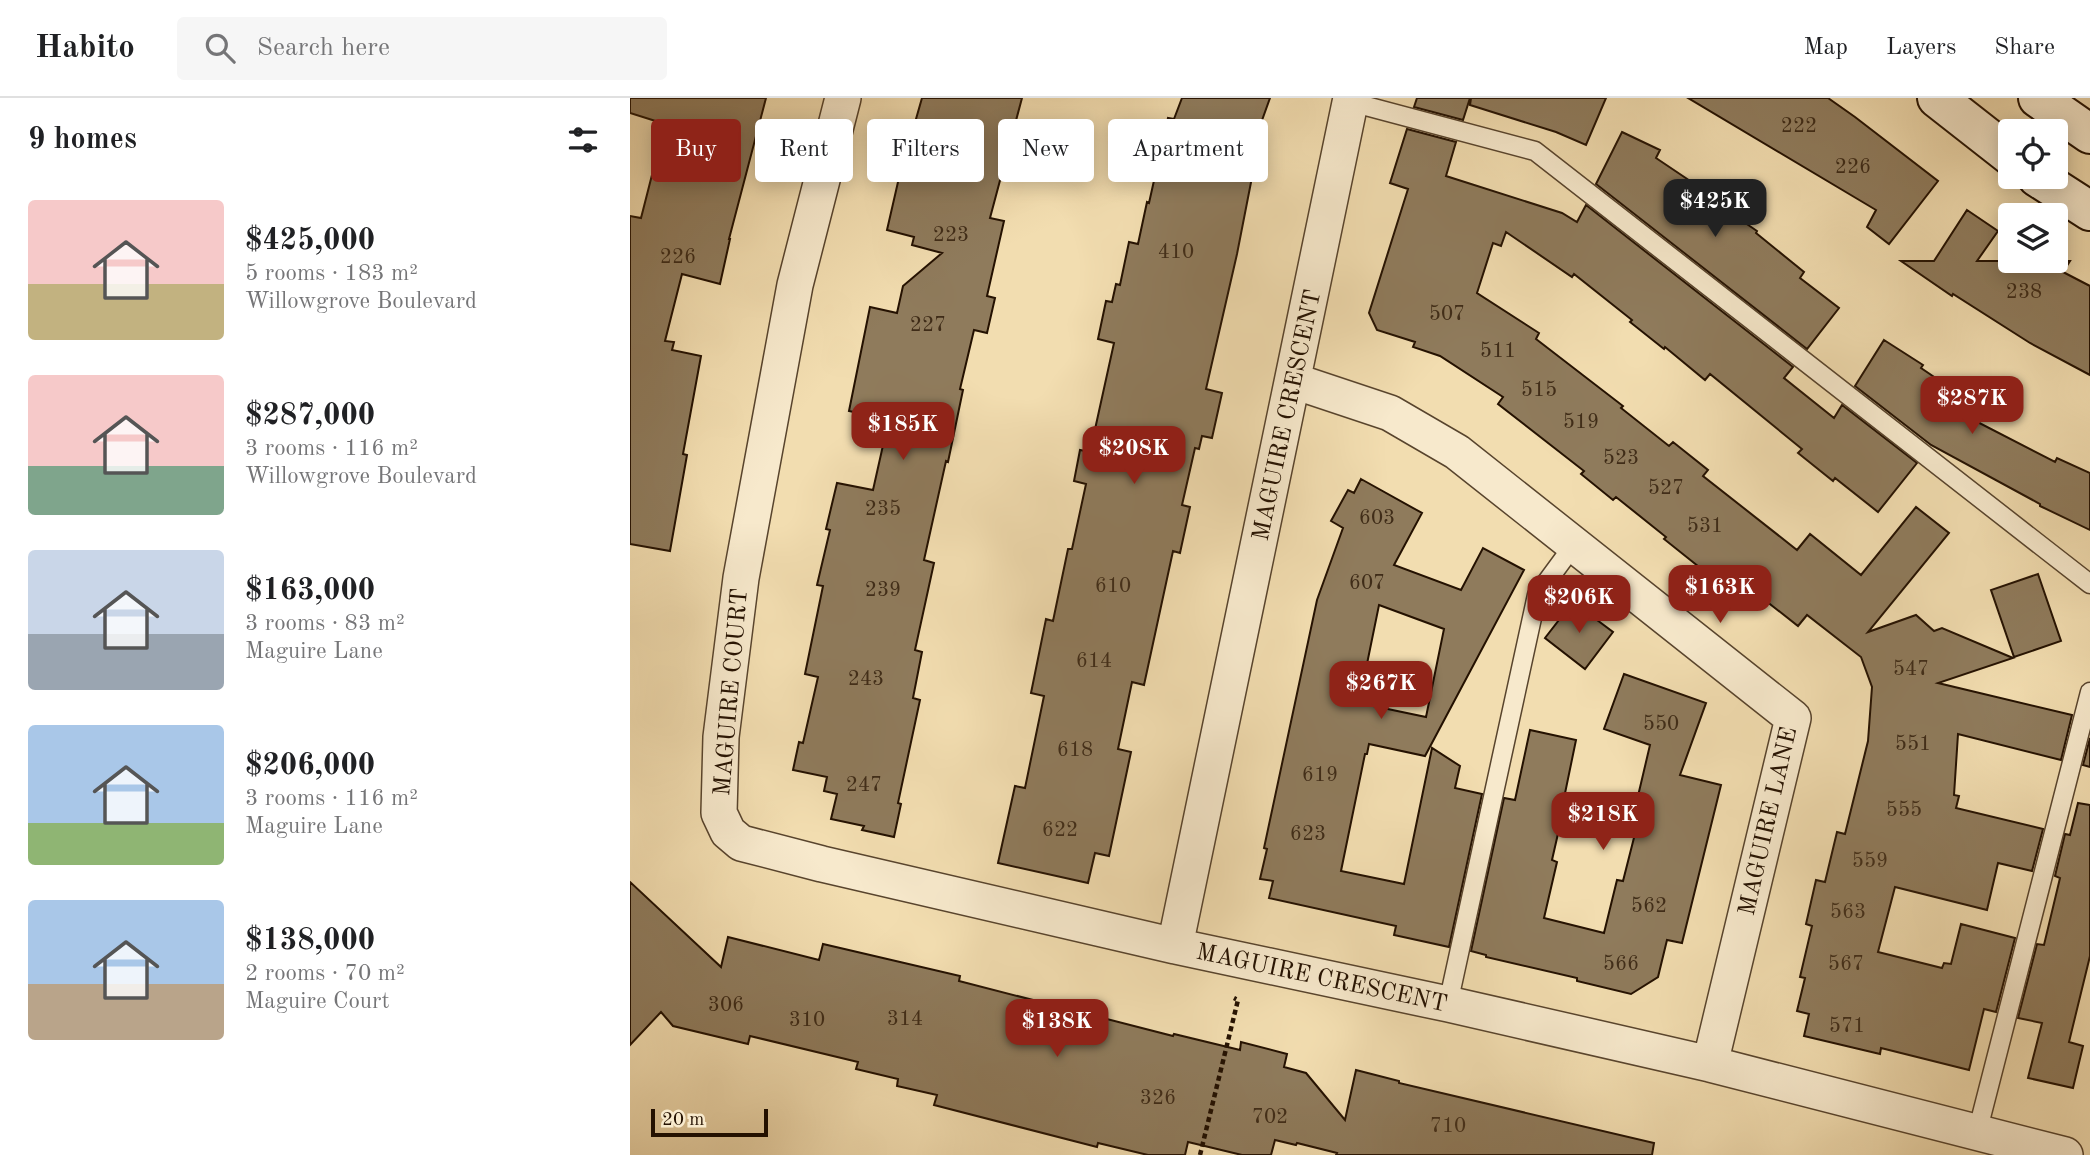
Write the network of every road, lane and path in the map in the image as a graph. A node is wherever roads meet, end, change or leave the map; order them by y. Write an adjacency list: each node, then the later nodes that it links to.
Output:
1 (843, 98): 13 (street, MAGUIRE COURT)
2 (1937, 98): 6 (street)
3 (2038, 98): 5 (street)
4 (1351, 100): 9 (street, MAGUIRE CRESCENT); 11 (lane)
5 (2090, 134)
6 (1998, 146)
7 (2056, 189): 8 (street)
8 (2090, 211)
9 (1294, 381): 10 (street, MAGUIRE LANE); 13 (street, MAGUIRE CRESCENT)
10 (1573, 546): 15 (lane); 16 (street, MAGUIRE LANE)
11 (2090, 584)
12 (2090, 692): 17 (lane)
13 (1175, 946): 14 (street, MAGUIRE CRESCENT)
14 (1226, 956): 15 (street, MAGUIRE CRESCENT); 18 (path)
15 (1448, 1004): 16 (street, MAGUIRE CRESCENT)
16 (1710, 1064): 17 (street, MAGUIRE CRESCENT)
17 (1977, 1133): 19 (street, MAGUIRE CRESCENT)
18 (1200, 1155)
19 (2065, 1155)

